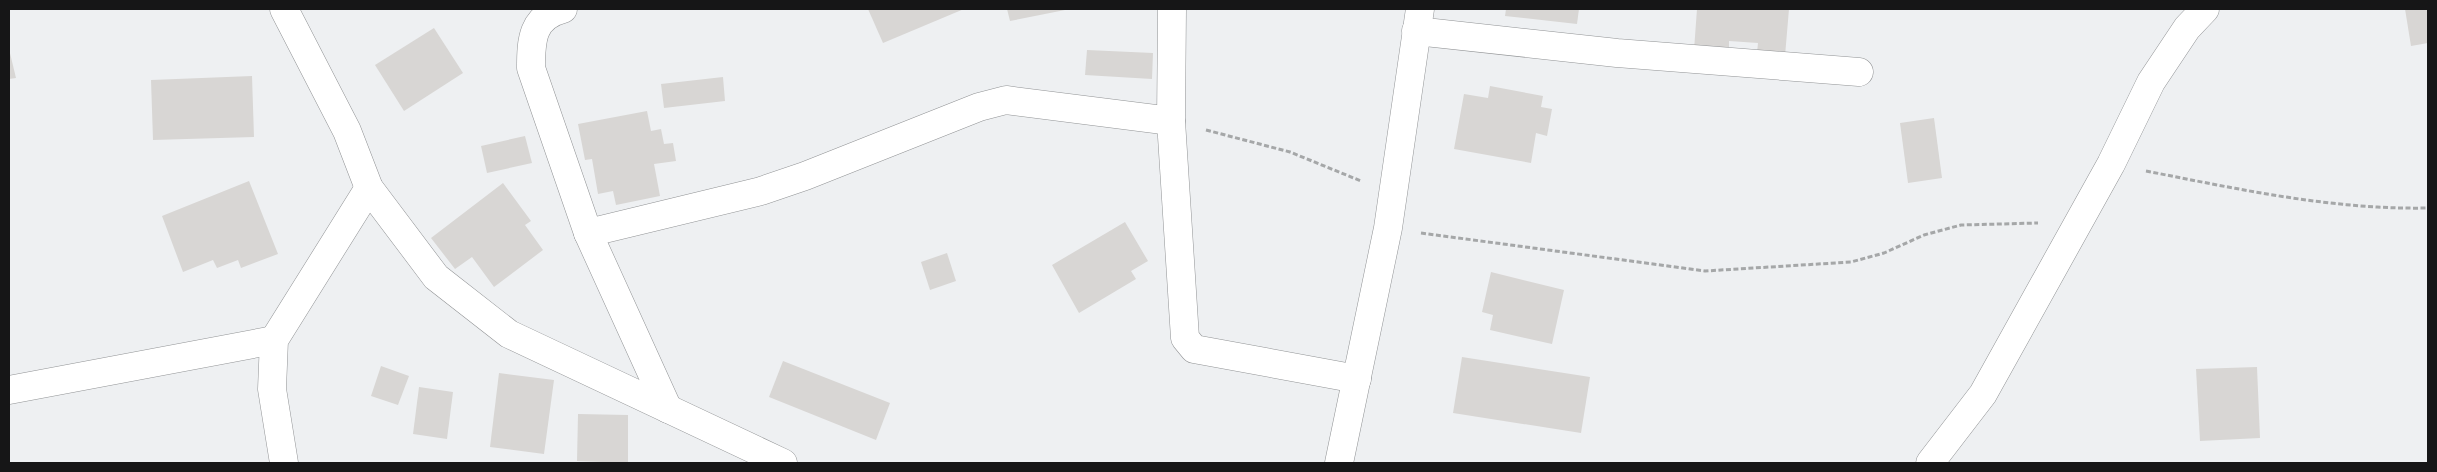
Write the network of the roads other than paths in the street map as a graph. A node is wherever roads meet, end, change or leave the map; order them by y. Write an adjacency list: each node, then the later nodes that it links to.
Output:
1 (284, 9): 8 (street)
2 (564, 9): 9 (street)
3 (1172, 9): 7 (street)
4 (2205, 9): 17 (street)
5 (1418, 20): 6 (street); 11 (street)
6 (1859, 72)
7 (1172, 121): 9 (street); 11 (street)
8 (369, 188): 10 (street); 13 (street)
9 (588, 233): 13 (street)
10 (274, 340): 12 (street); 14 (street)
11 (1357, 379): 16 (street)
12 (9, 390)
13 (668, 409): 15 (street)
14 (284, 463)
15 (783, 463)
16 (1339, 463)
17 (1930, 463)

